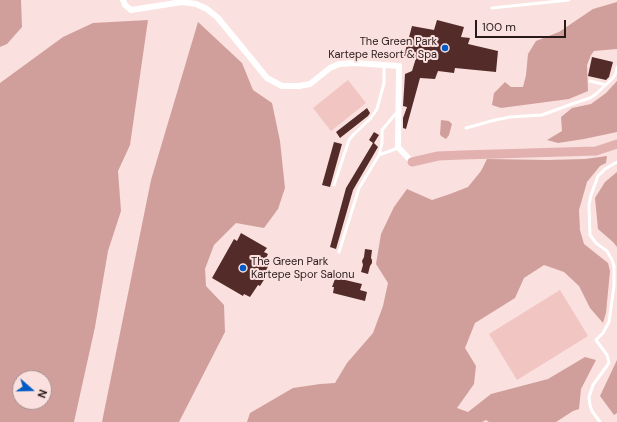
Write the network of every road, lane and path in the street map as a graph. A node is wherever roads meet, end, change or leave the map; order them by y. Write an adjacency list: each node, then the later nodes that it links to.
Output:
1 (123, 0): 4 (street)
2 (569, 0): 3 (lane)
3 (492, 8)
4 (384, 65): 8 (street); 15 (lane)
5 (617, 67): 7 (lane)
6 (590, 81): 7 (lane)
7 (606, 85): 9 (lane)
8 (399, 110): 11 (street); 12 (lane)
9 (466, 128)
10 (617, 144): 13 (main road)
11 (398, 147): 12 (lane); 13 (street)
12 (379, 155): 16 (lane)
13 (412, 162)
14 (617, 162): 17 (lane)
15 (334, 185)
16 (340, 252)
17 (600, 422)

